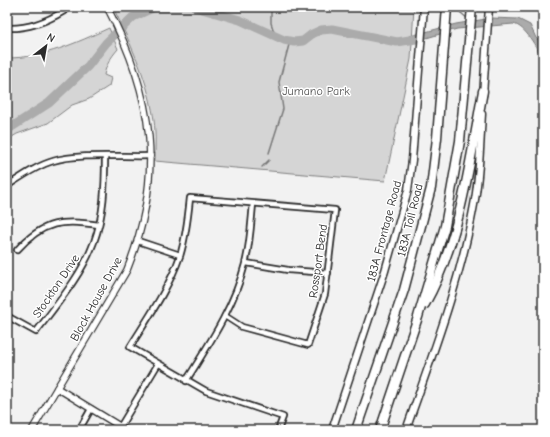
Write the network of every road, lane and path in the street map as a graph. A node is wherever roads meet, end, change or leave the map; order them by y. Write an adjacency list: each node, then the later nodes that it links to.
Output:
1 (61, 7): 7 (street)
2 (107, 7): 9 (street, Block House Drive)
3 (424, 7): 31 (main road, 183A Frontage Road)
4 (447, 7): 32 (highway, 183A Toll Road)
5 (472, 7): 21 (highway)
6 (489, 7): 8 (main road)
7 (7, 28)
8 (483, 91): 21 (highway); 34 (main road)
9 (150, 156): 10 (street); 14 (street, Block House Drive)
10 (105, 157): 11 (street); 13 (street, Stockton Drive)
11 (7, 186)
12 (253, 204): 16 (street); 17 (street); 18 (street, Rossport Bend)
13 (99, 225): 15 (street); 19 (street, Stockton Drive)
14 (138, 241): 16 (street); 24 (street, Block House Drive)
15 (17, 250)
16 (180, 255): 22 (street)
17 (246, 263): 18 (street); 20 (street)
18 (328, 273): 20 (street, Rossport Bend)
19 (7, 316)
20 (225, 316): 23 (street)
21 (418, 317): 33 (highway)
22 (158, 364): 23 (street); 26 (street)
23 (186, 381): 30 (street)
24 (57, 388): 25 (street); 27 (street, Block House Drive)
25 (91, 409): 26 (street); 28 (street)
26 (120, 427): 29 (street)
27 (32, 430)
28 (79, 430)
29 (126, 430)
30 (278, 430)
31 (332, 430)
32 (356, 430)
33 (380, 430)
34 (406, 430)

